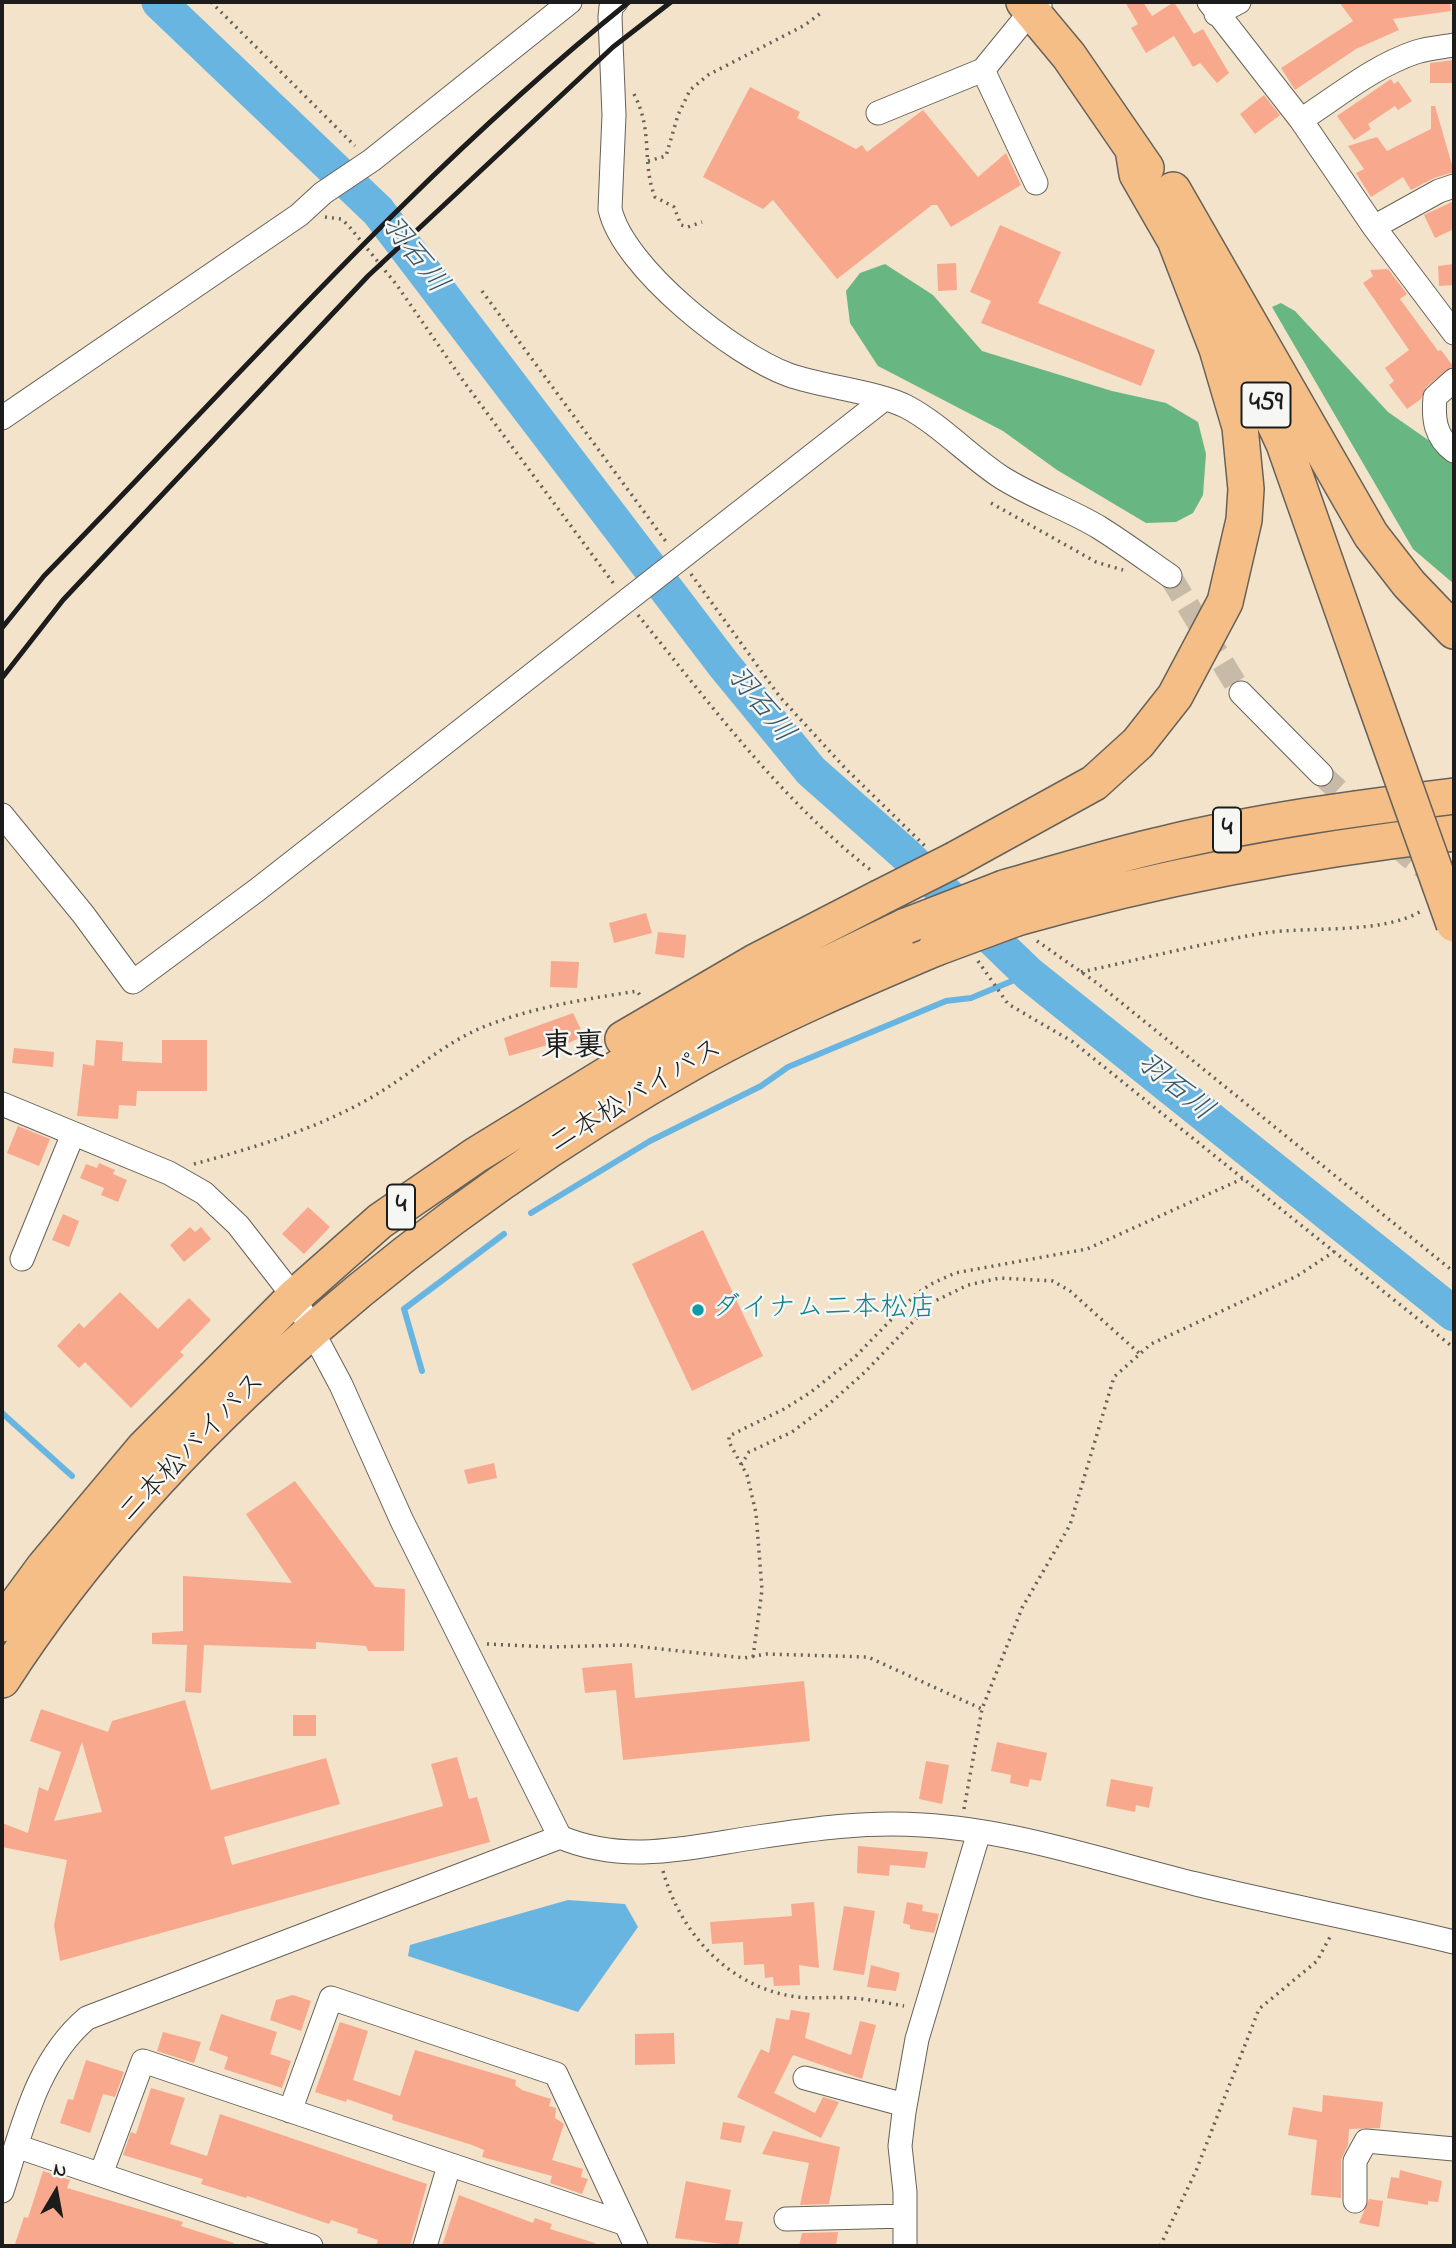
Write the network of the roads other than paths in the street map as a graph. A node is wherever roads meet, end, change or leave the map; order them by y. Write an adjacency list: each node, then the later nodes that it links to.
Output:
1 (570, 2): 19 (street)
2 (616, 2): 18 (street)
3 (1239, 2): 5 (street)
4 (1034, 5): 7 (highway, 459); 8 (street)
5 (1212, 8): 10 (street)
6 (1454, 46): 10 (street)
7 (1069, 56): 11 (highway, 459); 15 (highway, 459)
8 (984, 70): 9 (street); 12 (street)
9 (878, 113)
10 (1301, 120): 14 (street)
11 (1133, 149): 23 (highway, 459); 34 (highway, bridge)
12 (1036, 183)
13 (1454, 186): 14 (street)
14 (1374, 227): 16 (street)
15 (1199, 232): 22 (highway, 459); 23 (highway)
16 (1452, 325)
17 (1454, 380): 20 (street)
18 (883, 400): 21 (street); 27 (street)
19 (2, 418)
20 (1454, 451)
21 (1167, 574)
22 (1454, 631)
23 (1374, 675): 29 (highway); 31 (highway, 459, bridge)
24 (1241, 693): 25 (street)
25 (1321, 774)
26 (1454, 796): 30 (highway, 二本松バイパス / 4)
27 (2, 815)
28 (1454, 833): 30 (highway, 二本松バイパス / 4)
29 (1454, 872)
30 (1016, 913): 34 (highway, 二本松バイパス / 4, bridge); 37 (highway, 二本松バイパス / 4, bridge)
31 (1441, 915)
32 (2, 1104): 33 (street)
33 (74, 1135): 35 (street); 36 (street)
34 (380, 1221): 36 (highway, 二本松バイパス / 4)
35 (22, 1259)
36 (294, 1297): 37 (street); 38 (highway, 二本松バイパス / 4)
37 (314, 1331): 39 (highway, 二本松バイパス / 4); 41 (street)
38 (2, 1623)
39 (2, 1680)
40 (970, 1830): 41 (street); 42 (street); 44 (street)
41 (561, 1838): 46 (street)
42 (1454, 1942)
43 (805, 2078): 44 (street)
44 (905, 2105): 52 (street)
45 (290, 2111): 48 (street); 49 (street); 54 (street)
46 (16, 2146): 49 (street); 50 (street)
47 (1454, 2149): 51 (street)
48 (449, 2166): 54 (street); 56 (street)
49 (101, 2174): 55 (street)
50 (2, 2191)
51 (1354, 2201)
52 (905, 2216): 53 (street); 58 (street)
53 (786, 2219)
54 (626, 2224): 57 (street)
55 (311, 2246)
56 (425, 2246)
57 (636, 2246)
58 (905, 2246)

